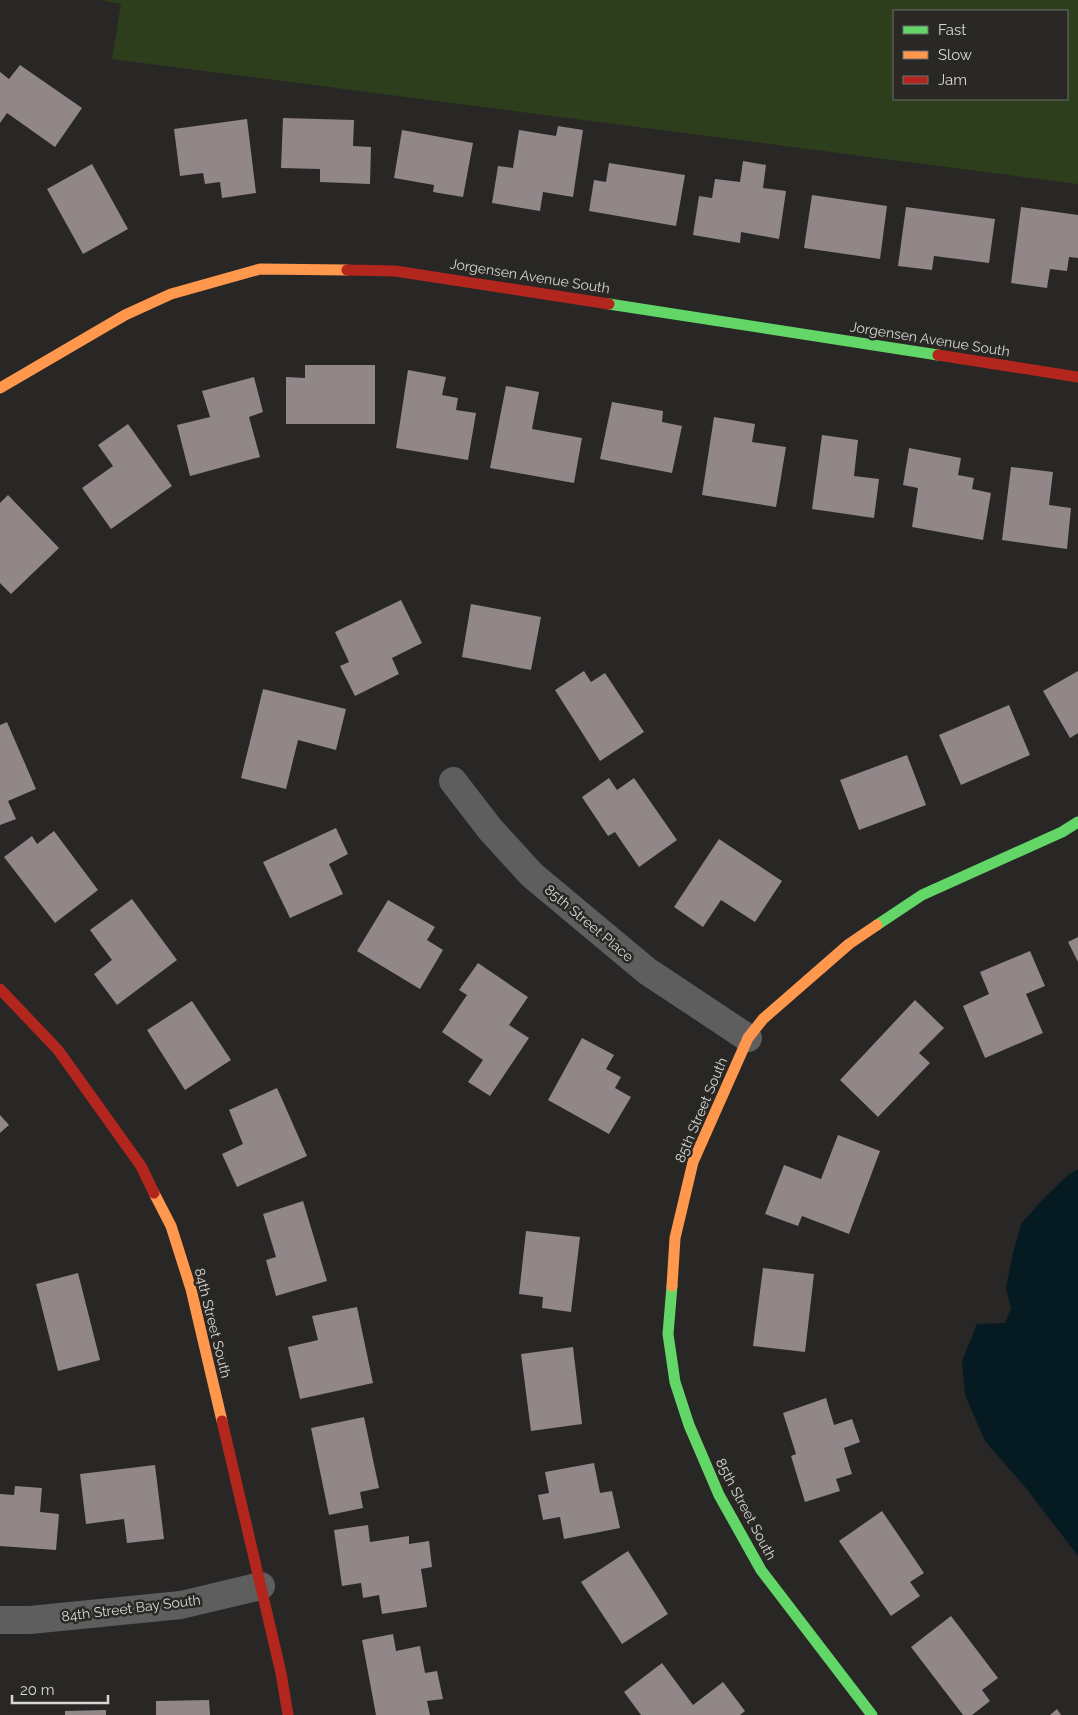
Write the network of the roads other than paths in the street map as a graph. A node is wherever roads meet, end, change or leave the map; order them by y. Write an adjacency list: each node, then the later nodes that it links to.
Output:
1 (1078, 377): 2 (street, Jorgensen Avenue South)
2 (0, 388)
3 (453, 781): 6 (street, 85th Street Place)
4 (1078, 822): 6 (street, 85th Street South)
5 (0, 989): 7 (street, 84th Street South)
6 (748, 1038): 10 (street, 85th Street South)
7 (261, 1586): 8 (street, 84th Street Bay South); 9 (street, 84th Street South)
8 (0, 1620)
9 (288, 1715)
10 (872, 1715)

